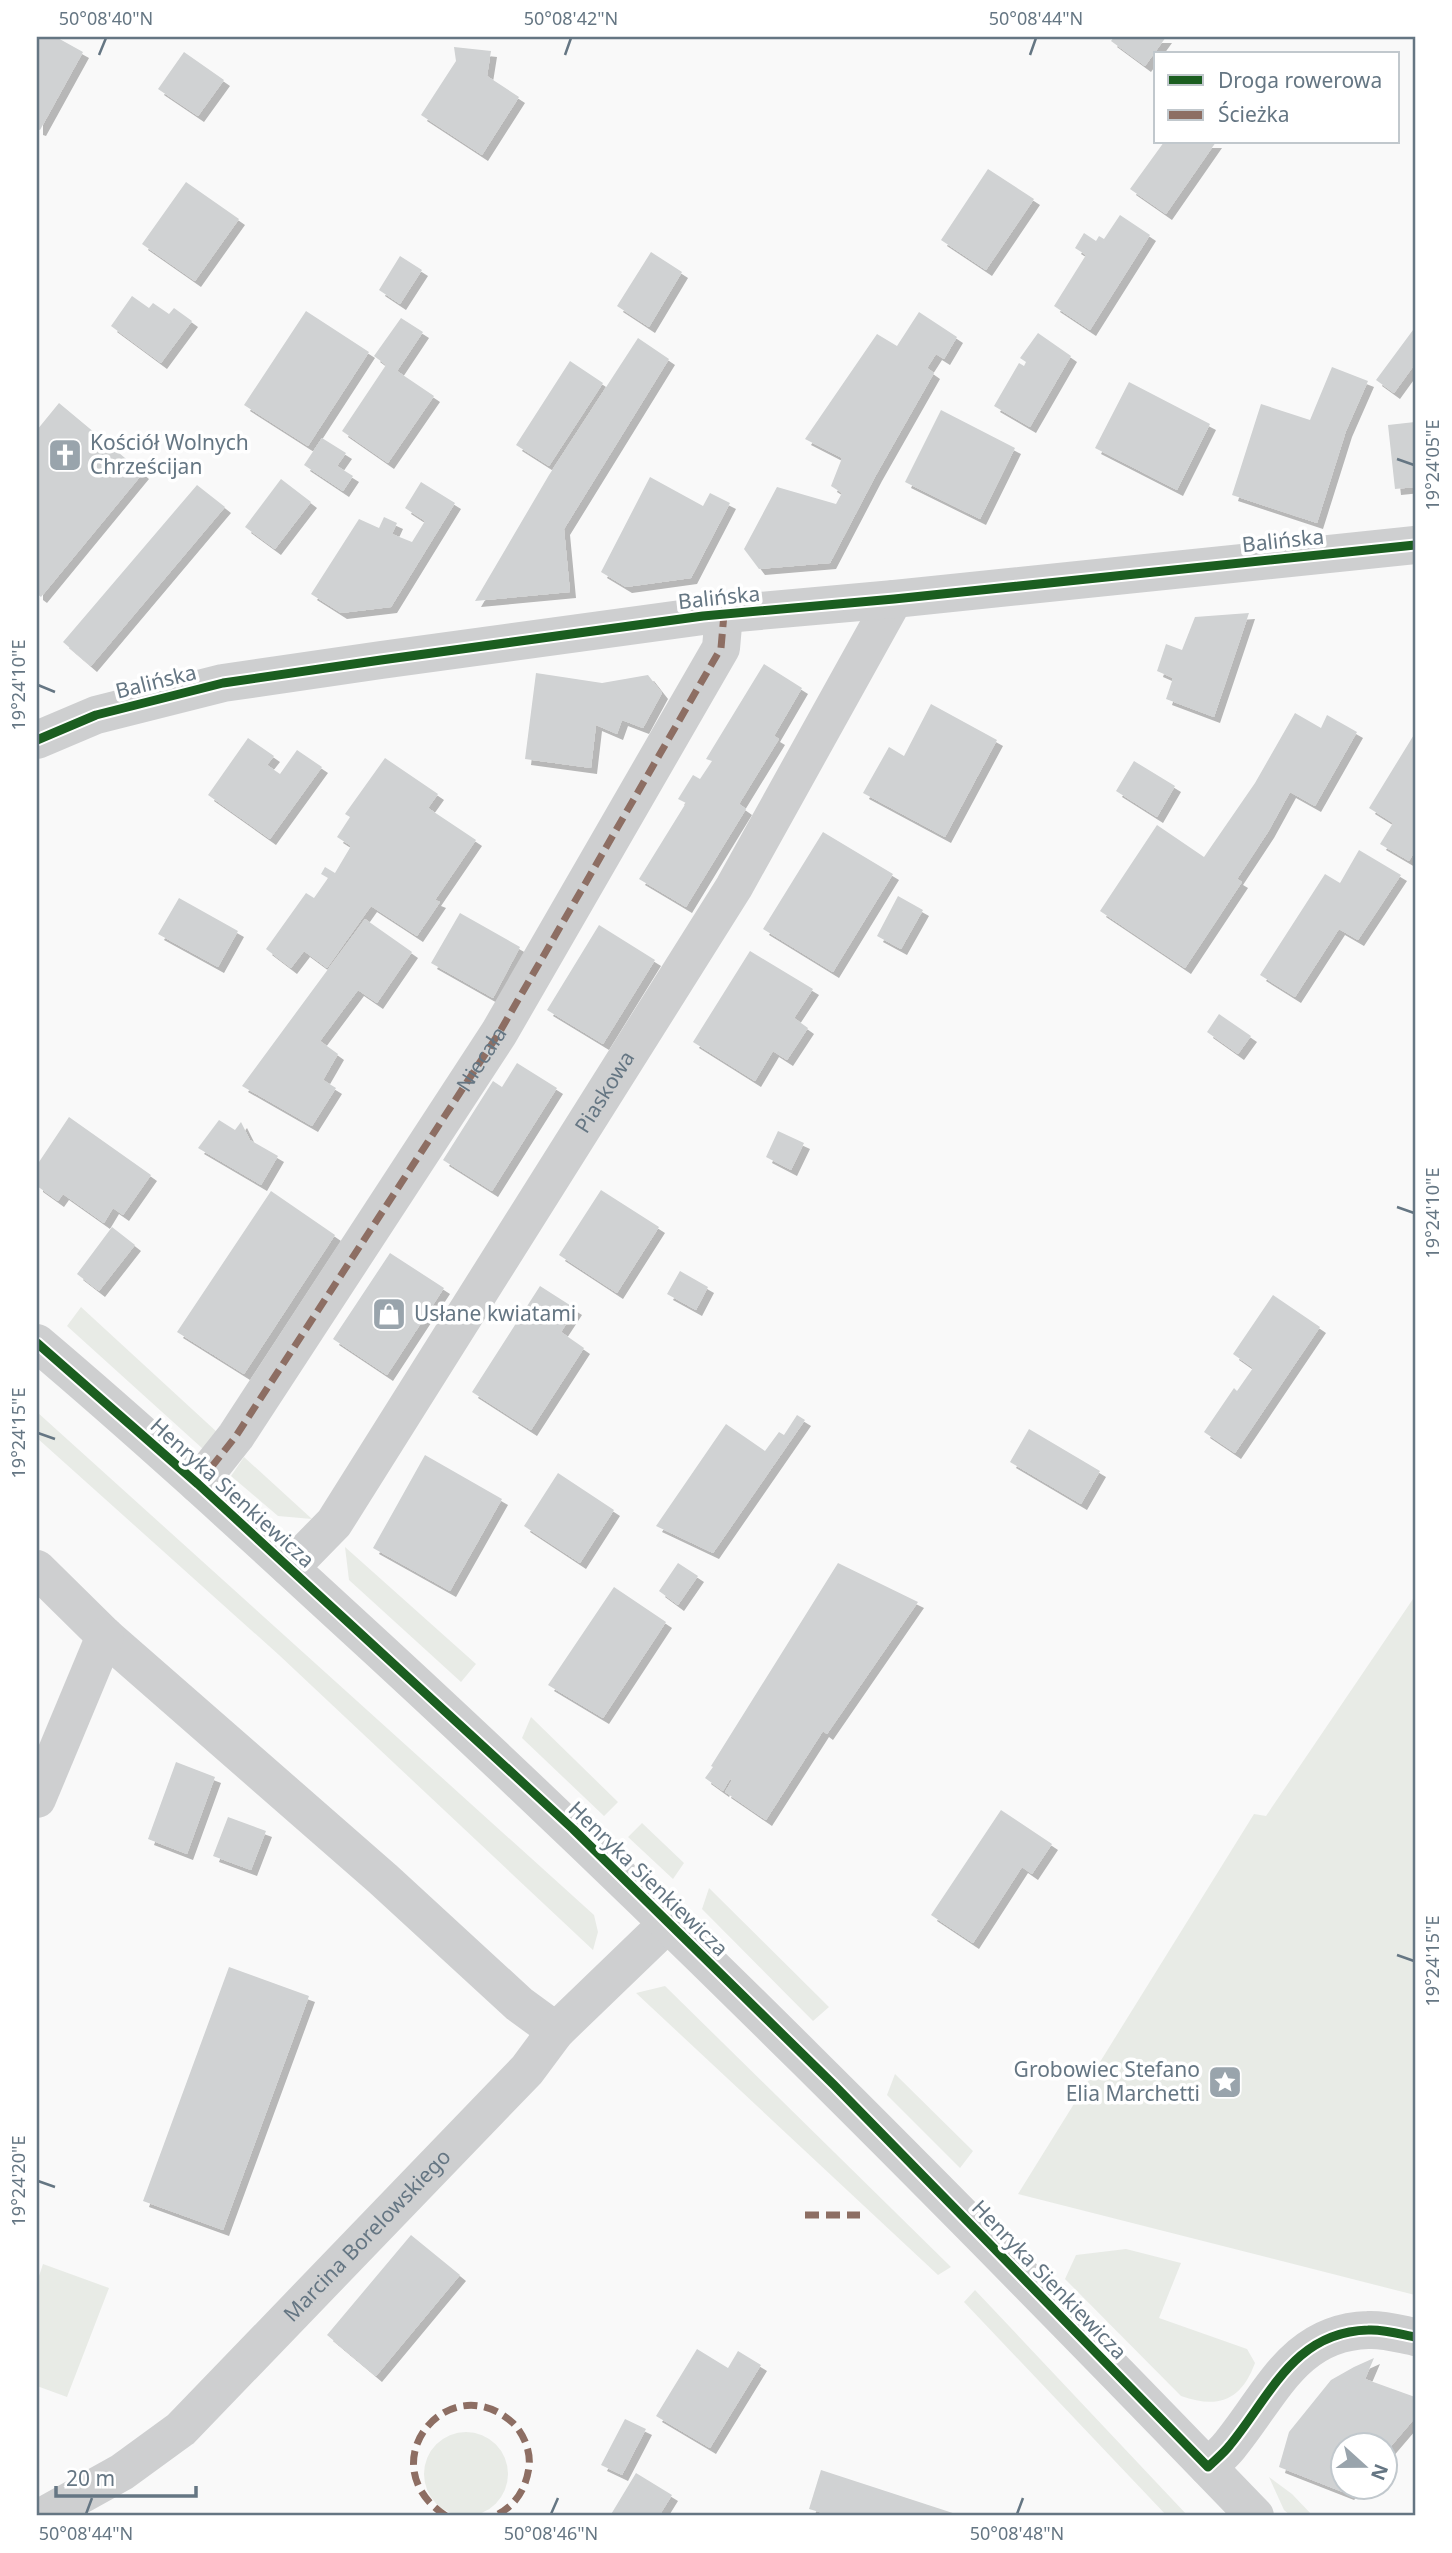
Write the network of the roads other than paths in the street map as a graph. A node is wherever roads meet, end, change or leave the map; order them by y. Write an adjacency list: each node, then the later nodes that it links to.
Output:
1 (1415, 545): 2 (street, Balińska)
2 (894, 599): 3 (street, Balińska); 7 (street, Piaskowa)
3 (724, 614): 4 (street, Balińska); 6 (street, Niecała)
4 (37, 740)
5 (37, 1343): 6 (street, Henryka Sienkiewicza)
6 (198, 1484): 7 (street, Henryka Sienkiewicza)
7 (290, 1568): 11 (street, Henryka Sienkiewicza)
8 (37, 1569): 9 (street)
9 (105, 1636): 10 (street); 12 (street)
10 (37, 1800)
11 (668, 1923): 12 (street, Marcina Borelowskiego); 14 (street, Henryka Sienkiewicza)
12 (556, 2031): 15 (street, Marcina Borelowskiego)
13 (1415, 2337): 14 (street)
14 (1208, 2467): 16 (street, Henryka Sienkiewicza)
15 (43, 2516)
16 (1255, 2516)

